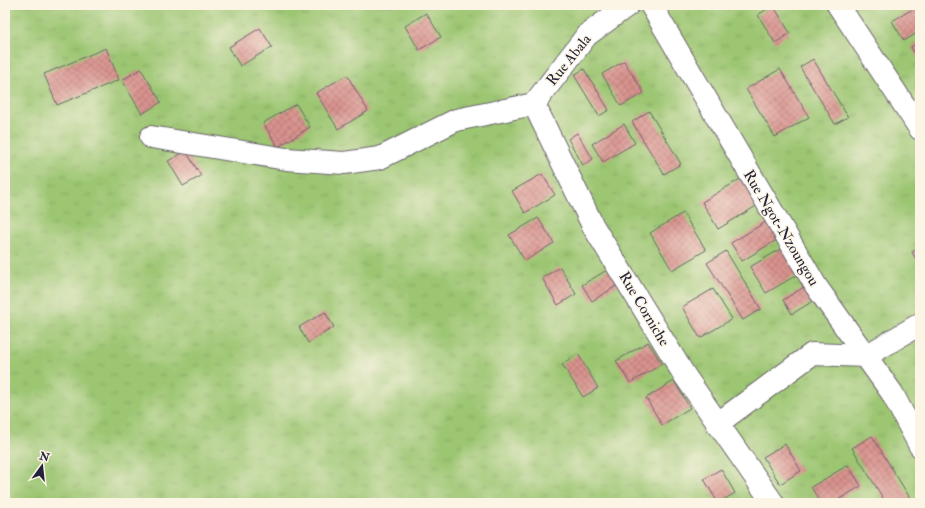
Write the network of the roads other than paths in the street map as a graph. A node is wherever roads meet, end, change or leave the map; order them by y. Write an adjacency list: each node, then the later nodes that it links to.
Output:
1 (628, 5): 4 (street, Rue Abala)
2 (650, 5): 8 (street, Rue Ngot-Nzoungou)
3 (838, 5): 5 (street)
4 (534, 104): 6 (street); 9 (street, Rue Corniche)
5 (920, 129)
6 (152, 137)
7 (920, 324): 8 (street)
8 (866, 356): 9 (street); 10 (street, Rue Ngot-Nzoungou)
9 (717, 424): 11 (street, Rue Corniche)
10 (920, 446)
11 (773, 503)

